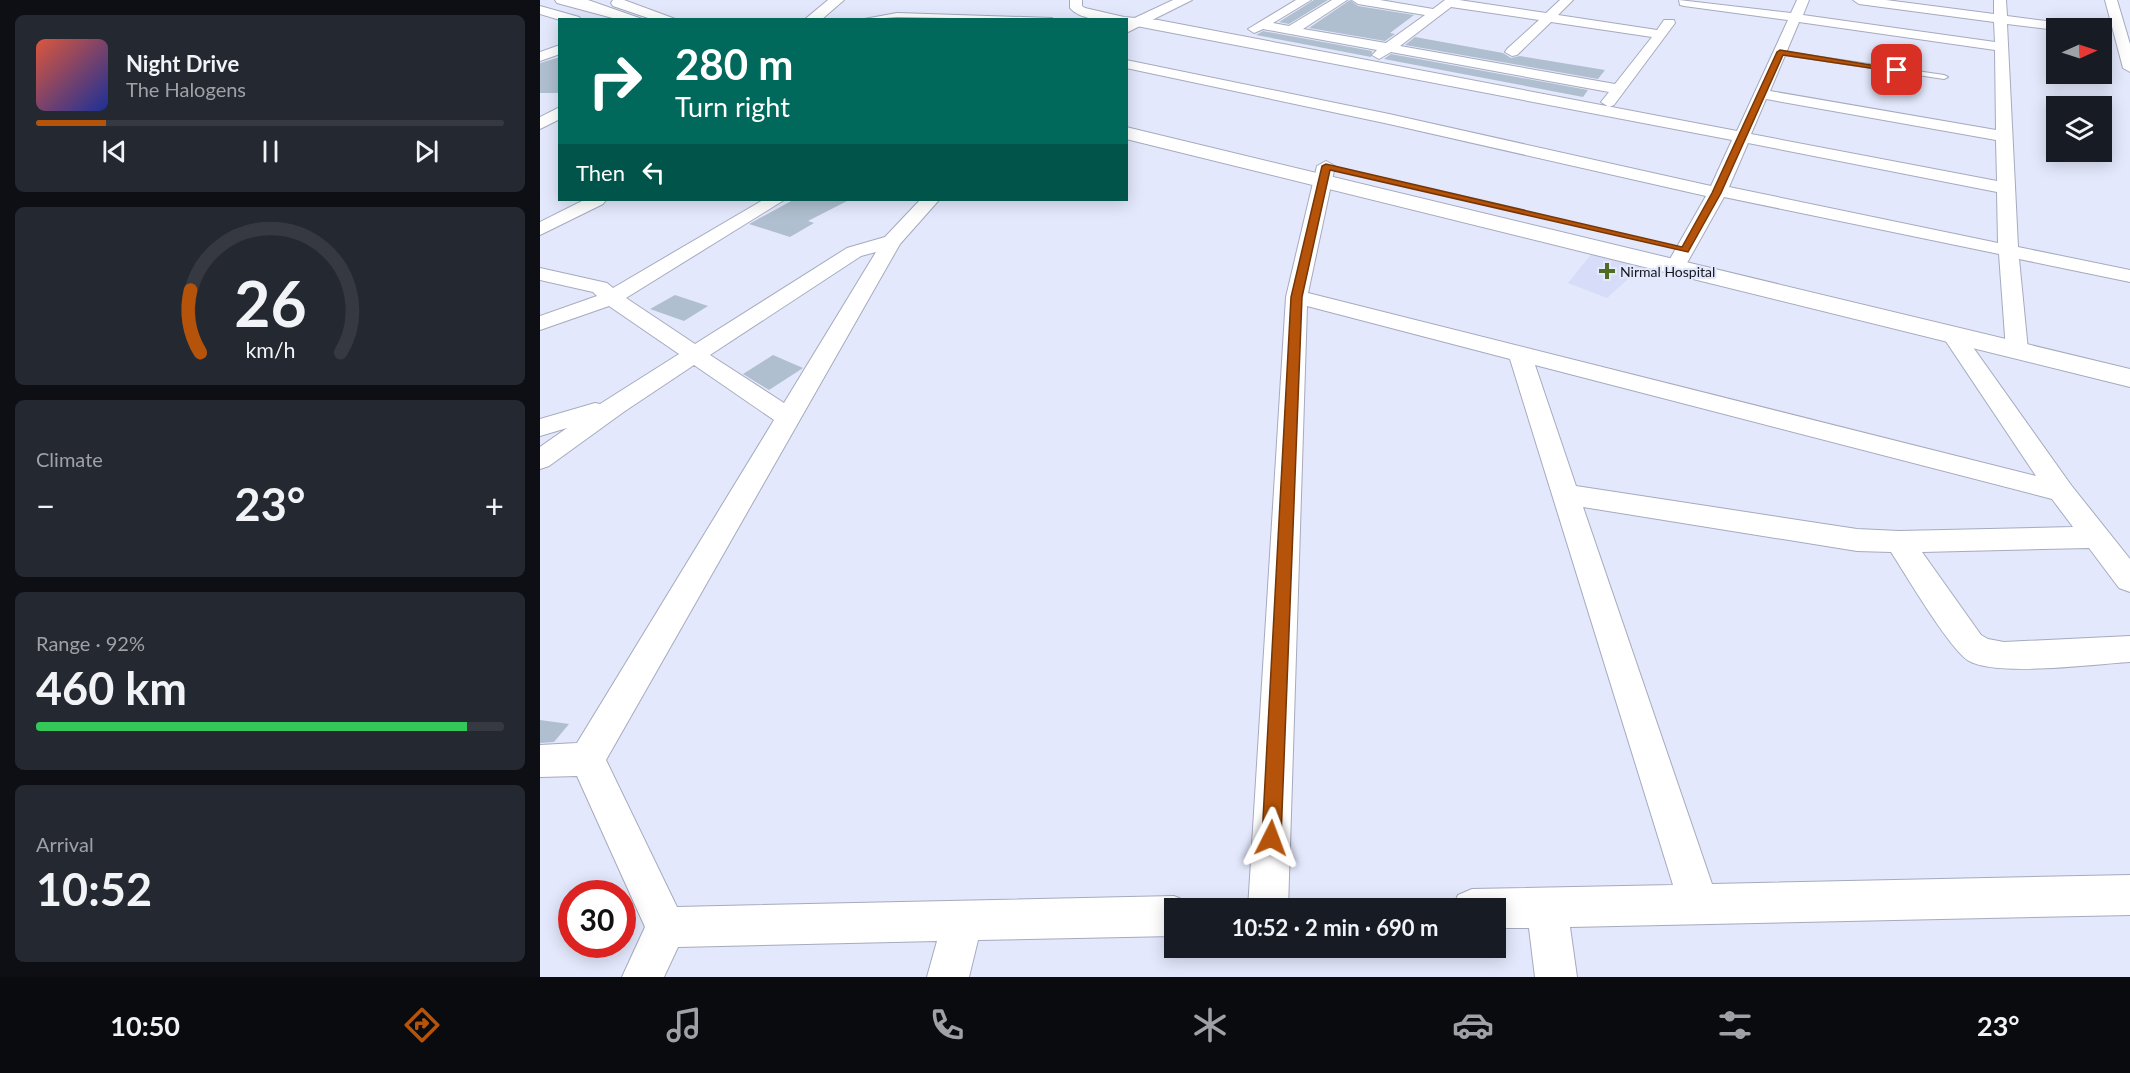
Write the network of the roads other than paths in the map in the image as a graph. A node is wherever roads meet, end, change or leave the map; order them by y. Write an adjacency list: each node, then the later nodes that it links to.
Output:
1 (562, 0): 24 (main road)
2 (608, 0): 25 (main road)
3 (837, 0): 26 (main road)
4 (1076, 0): 29 (street)
5 (1167, 0): 32 (main road)
6 (1185, 0): 32 (main road)
7 (1305, 0): 33 (street)
8 (1341, 0): 35 (street)
9 (1358, 0): 17 (street)
10 (1568, 0): 21 (street)
11 (1803, 0): 30 (street)
12 (1859, 0): 31 (street)
13 (2000, 0): 31 (street)
14 (2111, 0): 37 (street)
15 (1451, 1): 19 (street); 21 (street)
16 (1685, 1): 30 (street); 36 (street)
17 (1392, 3): 19 (street); 20 (street)
18 (541, 10): 22 (street); 23 (main road)
19 (1435, 13): 40 (street)
20 (1372, 15)
21 (1550, 17): 36 (street); 42 (street)
22 (568, 18)
23 (591, 18)
24 (632, 18)
25 (665, 18)
26 (814, 18)
27 (876, 18): 28 (lane)
28 (990, 18)
29 (1111, 18)
30 (1795, 19): 39 (street); 43 (street)
31 (2000, 19): 34 (street); 39 (street)
32 (1128, 22): 38 (street)
33 (1260, 25): 35 (street); 38 (street)
34 (2046, 25)
35 (1290, 31): 40 (street)
36 (1661, 34): 51 (street)
37 (2126, 36): 48 (street)
38 (1235, 40): 47 (street)
39 (2001, 47): 58 (street)
40 (1388, 48): 45 (street); 47 (street)
41 (558, 50): 44 (street)
42 (1512, 52)
43 (1780, 52): 50 (lane); 52 (street)
44 (540, 57)
45 (1434, 57): 49 (street); 51 (street)
46 (1128, 64): 62 (street)
47 (1366, 64): 49 (street)
48 (2130, 68)
49 (1414, 74): 53 (street)
50 (1944, 77)
51 (1619, 89): 53 (street)
52 (1762, 94): 58 (street); 59 (street)
53 (1604, 110): 59 (street)
54 (558, 113): 56 (street)
55 (1128, 121): 60 (main road)
56 (540, 124)
57 (1128, 133): 60 (main road)
58 (2004, 136): 61 (street)
59 (1743, 138): 61 (street); 62 (street)
60 (1324, 174): 70 (main road); 74 (street)
61 (2006, 188): 69 (street)
62 (1718, 191): 69 (street); 70 (street)
63 (595, 201): 67 (street)
64 (749, 201): 73 (street)
65 (773, 201): 73 (street)
66 (929, 201): 68 (street)
67 (540, 229)
68 (892, 241): 79 (street); 84 (street)
69 (2008, 249): 72 (street); 78 (street)
70 (1680, 258): 77 (main road); 78 (main road)
71 (540, 274): 73 (street)
72 (2130, 276)
73 (605, 292): 75 (street); 76 (street); 79 (street)
74 (1297, 297): 81 (street); 96 (street)
75 (540, 308)
76 (540, 323)
77 (1952, 334): 78 (main road); 87 (street)
78 (2016, 339): 80 (main road); 82 (main road)
79 (693, 356): 83 (street); 84 (street)
80 (2130, 356)
81 (1521, 357): 87 (street); 88 (street)
82 (2130, 378)
83 (616, 405): 85 (street); 86 (street)
84 (788, 418): 93 (street)
85 (540, 428)
86 (540, 460)
87 (2061, 492): 89 (street)
88 (1566, 494): 90 (street); 97 (street)
89 (2097, 537): 90 (street); 91 (street)
90 (1899, 542): 92 (street)
91 (2130, 580)
92 (2130, 649)
93 (587, 759): 94 (street); 102 (street)
94 (540, 761)
95 (2130, 895): 97 (street)
96 (1269, 898)
97 (1699, 904): 98 (street)
98 (1547, 907): 99 (street); 105 (street)
99 (1506, 908)
100 (1164, 916): 101 (street)
101 (962, 921): 102 (street); 104 (street)
102 (666, 927): 103 (street)
103 (643, 977)
104 (948, 977)
105 (1556, 977)

